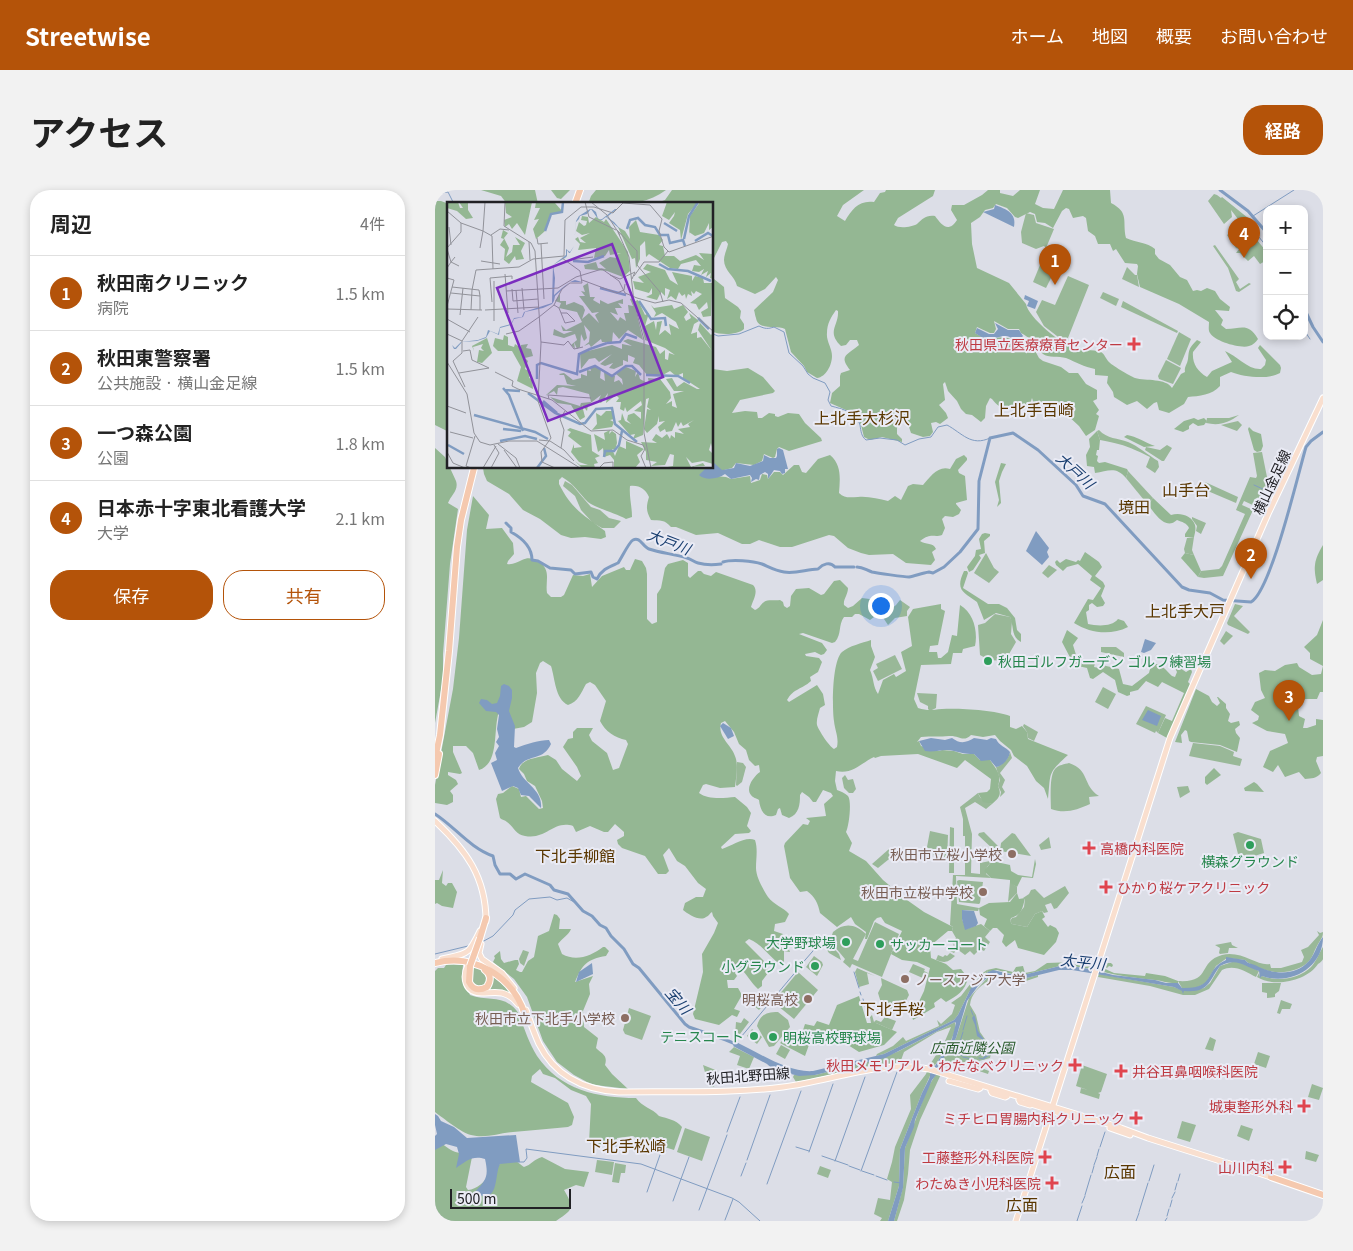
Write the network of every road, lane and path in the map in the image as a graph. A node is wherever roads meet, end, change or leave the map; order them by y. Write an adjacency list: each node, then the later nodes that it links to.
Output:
1 (580, 190): 2 (highway)
2 (576, 202)
3 (1323, 398): 6 (main road, 横山金足線)
4 (1323, 404): 6 (main road, 横山金足線)
5 (474, 469): 7 (highway)
6 (1232, 601): 21 (main road, 横山金足線)
7 (449, 651): 8 (highway); 9 (highway)
8 (435, 759)
9 (435, 775)
10 (435, 821): 11 (main road)
11 (485, 915): 12 (highway)
12 (479, 937): 13 (main road); 14 (highway, bridge); 15 (main road, 秋田北野田線, bridge)
13 (437, 961): 14 (highway); 15 (highway)
14 (470, 965): 16 (highway); 16 (main road, 秋田北野田線)
15 (507, 980): 20 (main road, 秋田北野田線)
16 (525, 1015): 20 (main road, 秋田北野田線)
17 (951, 1073): 19 (main road)
18 (949, 1081): 19 (main road)
19 (979, 1084): 20 (main road, 秋田北野田線); 21 (main road, 秋田北野田線)
20 (633, 1093)
21 (1053, 1109): 22 (main road, 秋田北野田線); 24 (main road, 横山金足線)
22 (1273, 1179): 23 (highway)
23 (1323, 1195)
24 (1018, 1221)

